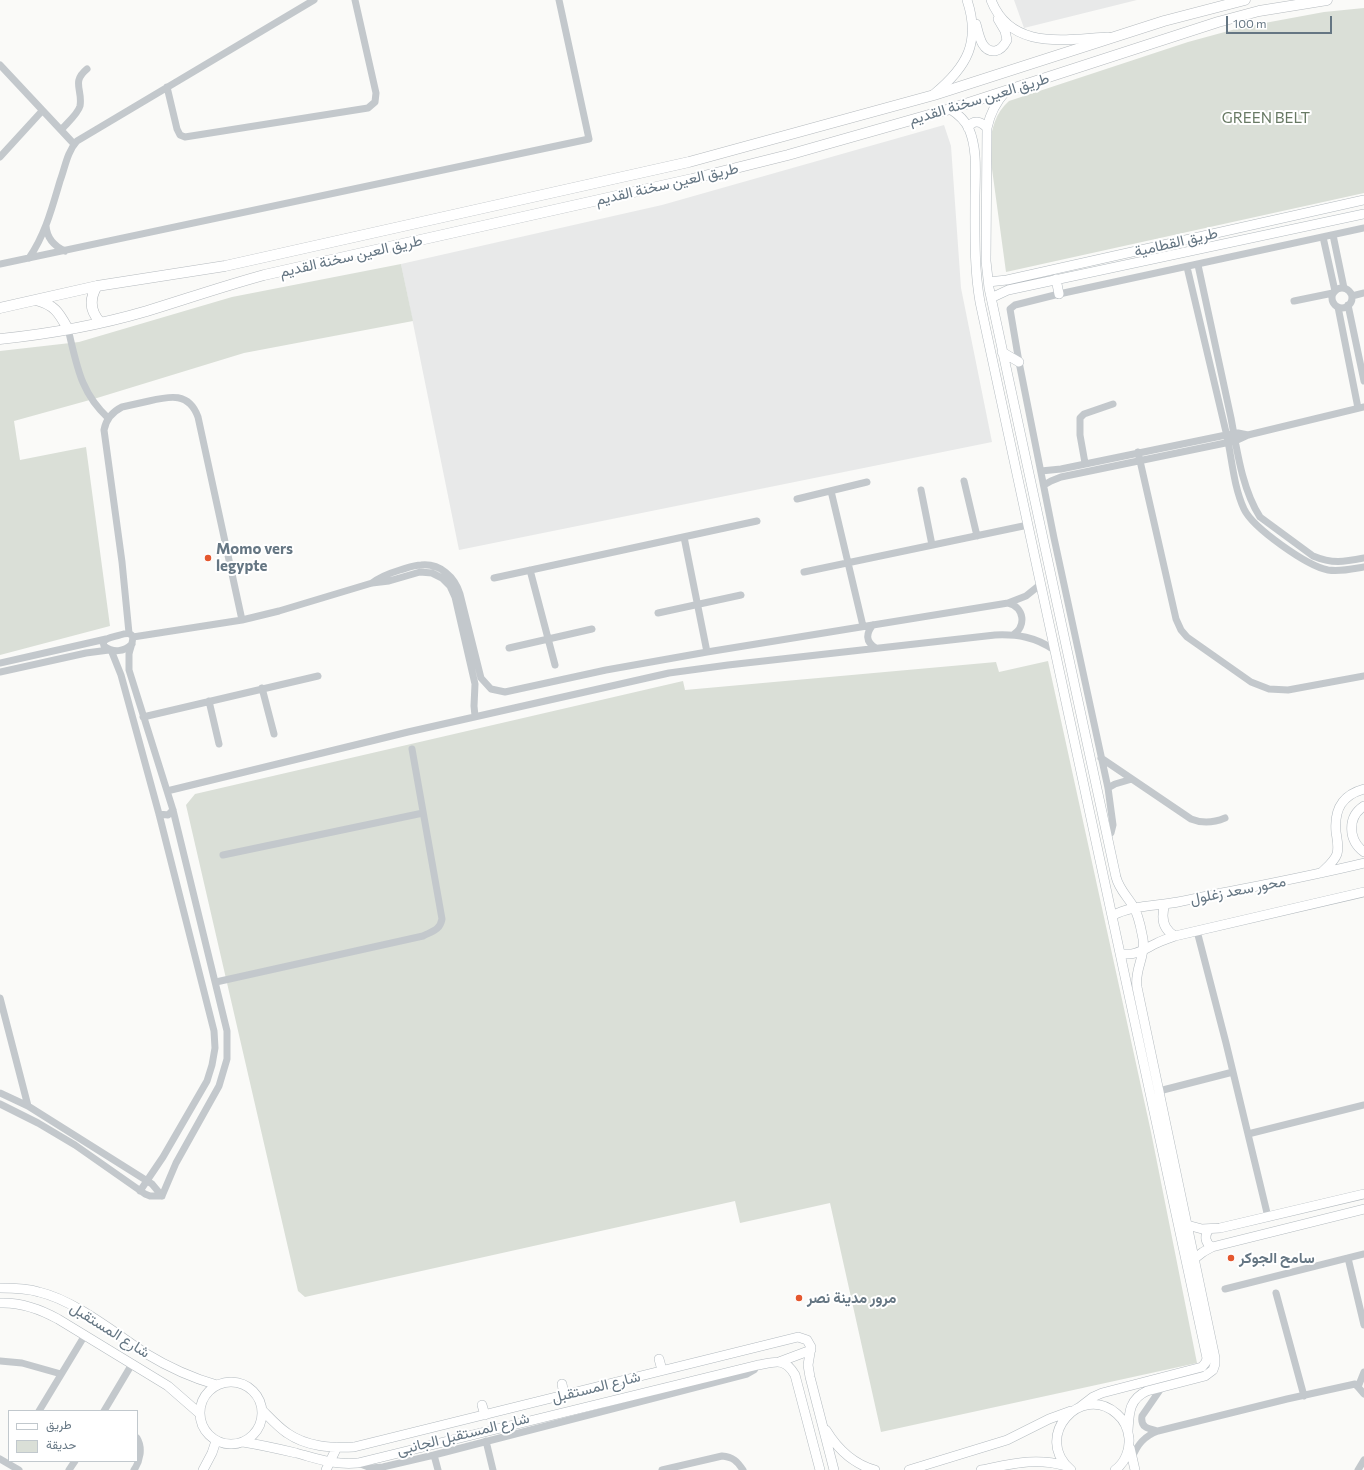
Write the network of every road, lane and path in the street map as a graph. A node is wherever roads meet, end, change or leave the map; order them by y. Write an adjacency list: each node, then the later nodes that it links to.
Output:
1 (314, 0): 12 (street)
2 (354, 0): 12 (street)
3 (559, 0): 30 (street)
4 (967, 0): 8 (street)
5 (1246, 0): 9 (main road, طريق العين سخنة القديم)
6 (1326, 0): 13 (main road, طريق العين سخنة القديم)
7 (992, 3): 8 (street); 9 (street)
8 (971, 11): 14 (street)
9 (1116, 36): 14 (main road, طريق العين سخنة القديم)
10 (0, 65): 16 (street)
11 (87, 68): 19 (street)
12 (167, 87): 20 (street)
13 (1006, 91): 15 (main road, طريق العين سخنة القديم); 18 (street)
14 (934, 94): 37 (main road, طريق العين سخنة القديم)
15 (950, 109): 17 (street); 49 (main road, طريق العين سخنة القديم)
16 (42, 111): 19 (street); 21 (street)
17 (968, 128): 18 (street); 72 (street)
18 (987, 128): 36 (street)
19 (61, 130): 20 (street)
20 (74, 144): 26 (street)
21 (0, 157)
22 (1364, 200): 23 (street, طريق القطامية)
23 (1318, 210): 25 (street); 36 (street, طريق القطامية)
24 (1364, 214): 25 (street, طريق القطامية)
25 (1321, 223): 35 (street, طريق القطامية)
26 (46, 226): 30 (street); 31 (street)
27 (1364, 228): 28 (street)
28 (1333, 235): 29 (street); 38 (street)
29 (1323, 237): 33 (street); 39 (street)
30 (65, 251): 31 (street)
31 (29, 258): 32 (street)
32 (0, 264)
33 (1198, 265): 34 (street); 58 (street)
34 (1187, 267): 41 (street); 58 (street)
35 (1056, 279): 41 (street); 43 (street, طريق القطامية)
36 (988, 282): 43 (street)
37 (97, 286): 44 (main road, طريق العين سخنة القديم); 49 (main road)
38 (1344, 288): 39 (street); 42 (street)
39 (1334, 292): 45 (street); 47 (street)
40 (1364, 293): 42 (street)
41 (1059, 294): 53 (street)
42 (1352, 296): 46 (street)
43 (991, 298): 52 (street)
44 (34, 300): 48 (main road, طريق العين سخنة القديم); 50 (main road)
45 (1294, 301)
46 (1348, 305): 47 (street); 54 (street)
47 (1338, 307): 56 (street)
48 (0, 308)
49 (100, 322): 50 (main road, طريق العين سخنة القديم)
50 (68, 329): 51 (main road, طريق العين سخنة القديم); 57 (street)
51 (0, 339)
52 (1002, 352): 53 (street); 129 (street)
53 (1019, 362): 64 (street)
54 (1364, 381)
55 (1113, 404): 63 (street)
56 (1361, 407): 59 (street)
57 (108, 418): 90 (street); 95 (street)
58 (1230, 434): 59 (street); 60 (street); 61 (street)
59 (1248, 435): 60 (street)
60 (1232, 442): 62 (street); 75 (street); 77 (street)
61 (1138, 452): 62 (street); 63 (street)
62 (1140, 460): 67 (street); 107 (street)
63 (1085, 463): 64 (street)
64 (1041, 471): 67 (street)
65 (964, 481): 73 (street)
66 (867, 482): 68 (street)
67 (1044, 486): 117 (street)
68 (831, 490): 70 (street); 79 (street)
69 (921, 490): 76 (street)
70 (797, 499)
71 (757, 521): 74 (street)
72 (1028, 525): 73 (street); 85 (street)
73 (977, 536): 76 (street)
74 (684, 537): 81 (street); 88 (street)
75 (1287, 537): 77 (street); 78 (street)
76 (932, 545): 79 (street)
77 (1282, 545): 80 (street)
78 (1364, 558)
79 (848, 563): 82 (street); 92 (street)
80 (1364, 567)
81 (530, 570): 83 (street); 97 (street)
82 (804, 572)
83 (494, 578)
84 (372, 582): 90 (street); 108 (street); 110 (street)
85 (1041, 584): 87 (street); 101 (street)
86 (741, 595): 88 (street)
87 (1008, 603): 91 (street); 94 (street)
88 (698, 604): 89 (street); 102 (street)
89 (658, 613)
90 (242, 620): 95 (street)
91 (873, 625): 92 (street); 99 (street)
92 (863, 626): 102 (street)
93 (592, 629): 97 (street)
94 (1013, 635): 99 (street); 101 (street)
95 (131, 638): 96 (street); 100 (street); 113 (street)
96 (106, 639): 100 (street); 103 (street)
97 (548, 639): 98 (street); 104 (street)
98 (509, 648)
99 (876, 648): 112 (street)
100 (110, 650): 105 (street); 120 (street)
101 (1054, 650): 137 (street)
102 (707, 652): 108 (street)
103 (0, 663)
104 (555, 665)
105 (0, 672)
106 (318, 676): 109 (street)
107 (1364, 676)
108 (487, 686): 110 (street)
109 (262, 688): 111 (street); 114 (street)
110 (475, 690): 112 (street)
111 (209, 701): 113 (street); 115 (street)
112 (475, 716): 123 (street)
113 (143, 717): 119 (street)
114 (274, 734)
115 (219, 744)
116 (412, 749): 126 (street)
117 (1101, 758): 118 (street); 121 (street)
118 (1132, 779): 121 (street); 128 (street)
119 (163, 781): 120 (street); 123 (street)
120 (151, 787): 127 (street)
121 (1108, 788): 129 (street)
122 (1364, 789): 133 (street)
123 (167, 791): 125 (street)
124 (1364, 806): 130 (street)
125 (173, 810): 127 (street); 142 (street)
126 (423, 813): 131 (street); 142 (street)
127 (159, 814): 152 (street)
128 (1225, 818)
129 (1107, 836): 136 (street)
130 (1364, 852)
131 (223, 855)
132 (1364, 863): 133 (street, محور سعد زغلول)
133 (1321, 874): 135 (street, محور سعد زغلول)
134 (1364, 892): 138 (street, محور سعد زغلول)
135 (1165, 904): 136 (street, محور سعد زغلول); 139 (street)
136 (1135, 908): 137 (street, محور سعد زغلول); 140 (street)
137 (1112, 916): 141 (street)
138 (1197, 931): 139 (street, محور سعد زغلول); 145 (street)
139 (1175, 936): 140 (street, محور سعد زغلول)
140 (1144, 950): 141 (street, محور سعد زغلول); 146 (street)
141 (1120, 953): 188 (street)
142 (216, 982): 155 (street)
143 (0, 998): 144 (street)
144 (2, 1013): 150 (street)
145 (1233, 1072): 146 (street); 151 (street)
146 (1159, 1092): 158 (street)
147 (0, 1093): 150 (street)
148 (0, 1104): 153 (street)
149 (1364, 1105): 151 (street)
150 (28, 1106): 152 (street)
151 (1248, 1134): 157 (street)
152 (147, 1181): 153 (street); 155 (street)
153 (140, 1191): 155 (street)
154 (1364, 1194): 157 (street)
155 (162, 1196)
156 (1364, 1209): 160 (street)
157 (1268, 1217): 159 (street)
158 (1187, 1225): 159 (street); 163 (street)
159 (1209, 1229): 160 (street)
160 (1212, 1248): 163 (street)
161 (1364, 1254): 162 (street)
162 (1348, 1258): 165 (street); 168 (street)
163 (1194, 1259): 181 (street)
164 (0, 1288): 180 (street, شارع المستقبل)
165 (1225, 1289)
166 (1276, 1294): 185 (street)
167 (0, 1303): 169 (street, شارع المستقبل)
168 (1364, 1325)
169 (85, 1335): 174 (street, شارع المستقبل); 178 (street)
170 (811, 1350): 173 (street, شارع المستقبل); 176 (street, شارع المستقبل); 195 (street)
171 (659, 1359): 176 (street)
172 (0, 1361): 178 (street)
173 (779, 1362): 175 (street, شارع المستقبل); 217 (street)
174 (132, 1364): 190 (street); 192 (street, شارع المستقبل)
175 (758, 1365): 194 (street, شارع المستقبل); 200 (street, شارع المستقبل الجانبى)
176 (662, 1370): 183 (street, شارع المستقبل)
177 (1364, 1372): 182 (street)
178 (61, 1374): 189 (street)
179 (562, 1384): 183 (street)
180 (217, 1385): 191 (street); 192 (street)
181 (1162, 1387): 196 (street); 197 (street)
182 (1358, 1387): 184 (street); 185 (street)
183 (564, 1394): 186 (street, شارع المستقبل)
184 (1364, 1394)
185 (1304, 1396): 197 (street)
186 (531, 1404): 193 (street, شارع المستقبل); 194 (street)
187 (482, 1405): 193 (street)
188 (1076, 1409): 196 (street); 210 (street); 220 (street)
189 (40, 1410)
190 (105, 1410)
191 (262, 1410): 201 (street); 203 (street, شارع المستقبل)
192 (199, 1413): 199 (street)
193 (485, 1415): 203 (street, شارع المستقبل)
194 (535, 1419): 208 (street, شارع المستقبل)
195 (822, 1423): 218 (street); 219 (street)
196 (1128, 1431): 202 (street)
197 (1158, 1431): 205 (street)
198 (138, 1441): 206 (street)
199 (216, 1441): 201 (street); 212 (street)
200 (486, 1441): 204 (street, شارع المستقبل الجانبى); 214 (street)
201 (244, 1442): 209 (street, شارع المستقبل)
202 (1129, 1446): 205 (street); 222 (street)
203 (337, 1447): 209 (street)
204 (434, 1455): 208 (street, شارع المستقبل الجانبى); 213 (street)
205 (1132, 1459): 223 (street)
206 (138, 1460)
207 (9, 1462): 211 (street)
208 (358, 1463): 209 (street, شارع المستقبل)
209 (328, 1466)
210 (1068, 1468): 221 (street)
211 (19, 1470)
212 (202, 1470)
213 (438, 1470)
214 (493, 1470)
215 (662, 1470): 216 (street)
216 (743, 1470)
217 (820, 1470)
218 (834, 1470)
219 (875, 1470)
220 (909, 1470)
221 (981, 1470)
222 (1115, 1470)
223 (1135, 1470)

